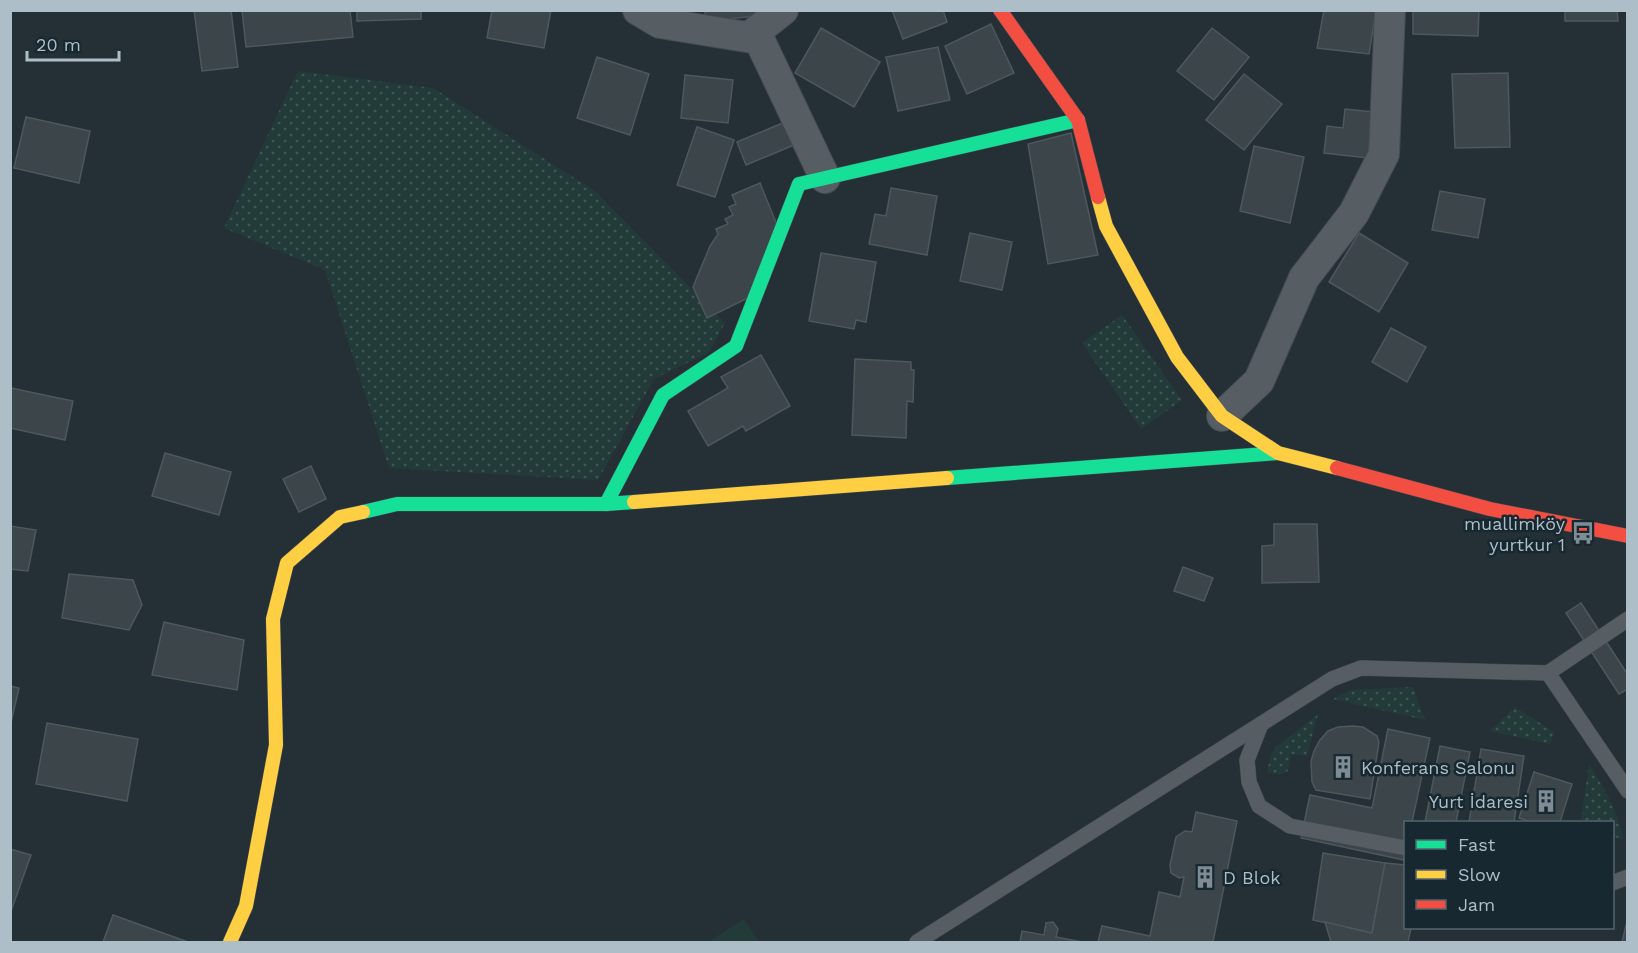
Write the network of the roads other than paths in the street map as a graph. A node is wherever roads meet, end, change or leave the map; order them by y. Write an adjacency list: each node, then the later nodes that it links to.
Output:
1 (638, 10): 5 (street)
2 (783, 10): 5 (street)
3 (1000, 10): 6 (street)
4 (1390, 10): 8 (street)
5 (749, 37): 7 (street)
6 (1078, 120): 7 (street); 8 (street)
7 (825, 178): 10 (street)
8 (1222, 416): 9 (street)
9 (1278, 453): 10 (street); 11 (street)
10 (606, 504): 17 (street)
11 (1628, 536)
12 (1628, 619): 13 (lane)
13 (1548, 673): 14 (lane); 15 (lane)
14 (1261, 724): 16 (lane); 18 (lane)
15 (1628, 791)
16 (1404, 848)
17 (230, 942)
18 (917, 942)

